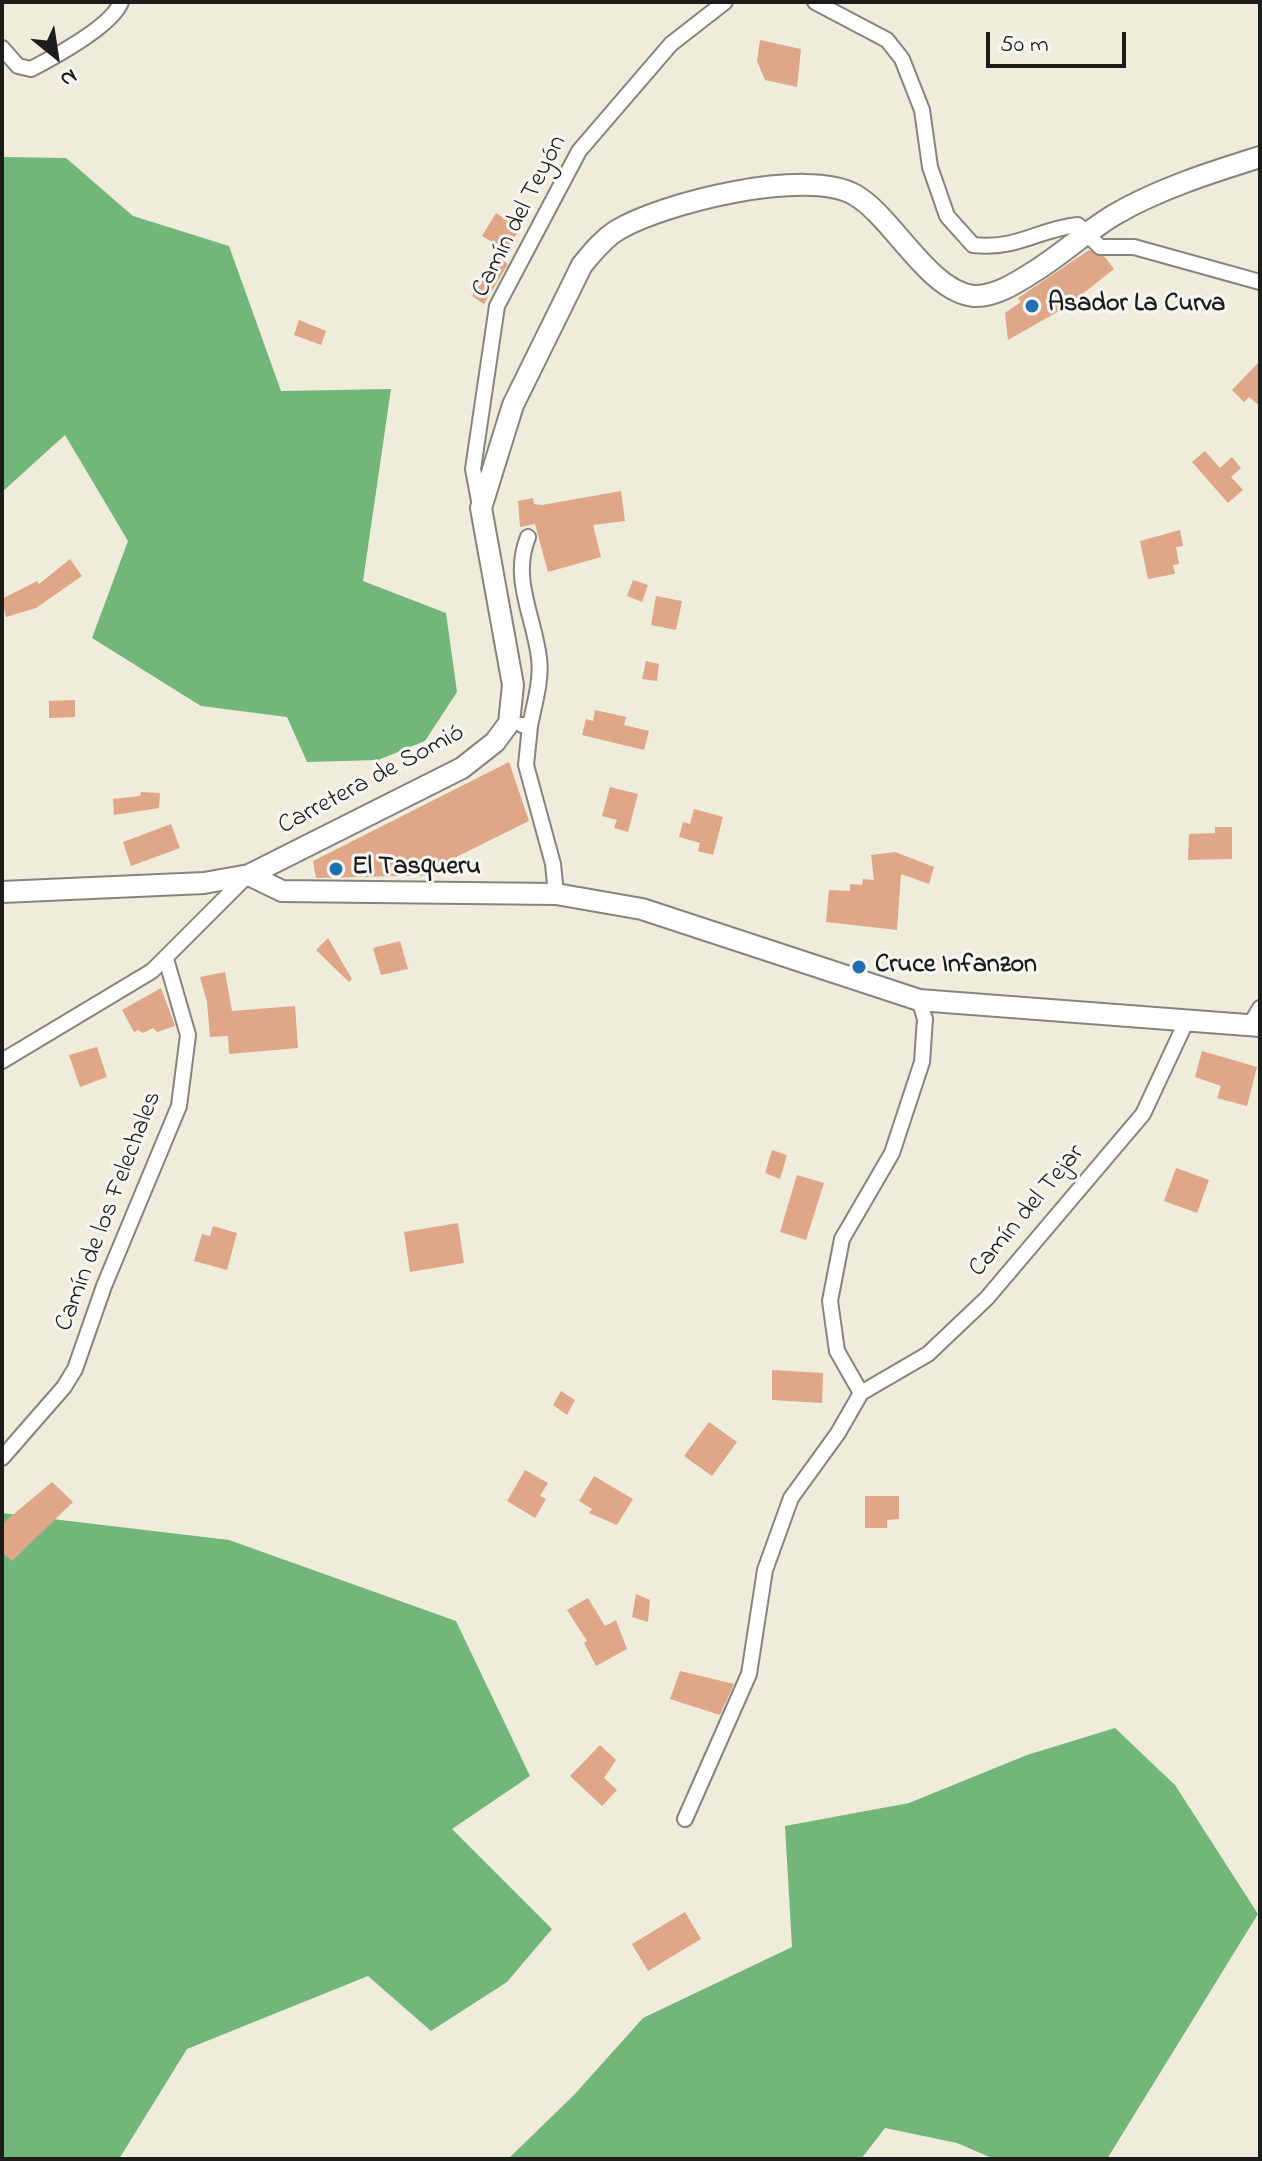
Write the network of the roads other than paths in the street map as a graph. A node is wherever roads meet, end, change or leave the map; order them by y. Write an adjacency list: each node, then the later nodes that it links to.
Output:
1 (121, 2): 4 (street)
2 (725, 2): 8 (street, Camín del Teyón)
3 (815, 2): 6 (street)
4 (2, 48)
5 (1260, 157): 6 (street)
6 (1085, 234): 7 (street); 8 (street)
7 (1260, 282)
8 (481, 508): 10 (street)
9 (528, 537): 11 (street)
10 (509, 723): 11 (street); 12 (street, Carretera de Somió)
11 (530, 726): 14 (street)
12 (249, 875): 13 (street, Carretera de Somió); 14 (street); 15 (street)
13 (2, 892)
14 (556, 894): 16 (street)
15 (166, 959): 19 (street); 21 (street, Camín de los Felechales)
16 (919, 1000): 18 (street); 20 (street)
17 (1257, 1020): 18 (street)
18 (1186, 1022): 20 (street, Camín del Tejar)
19 (2, 1061)
20 (861, 1393): 22 (street)
21 (2, 1458)
22 (685, 1819)

